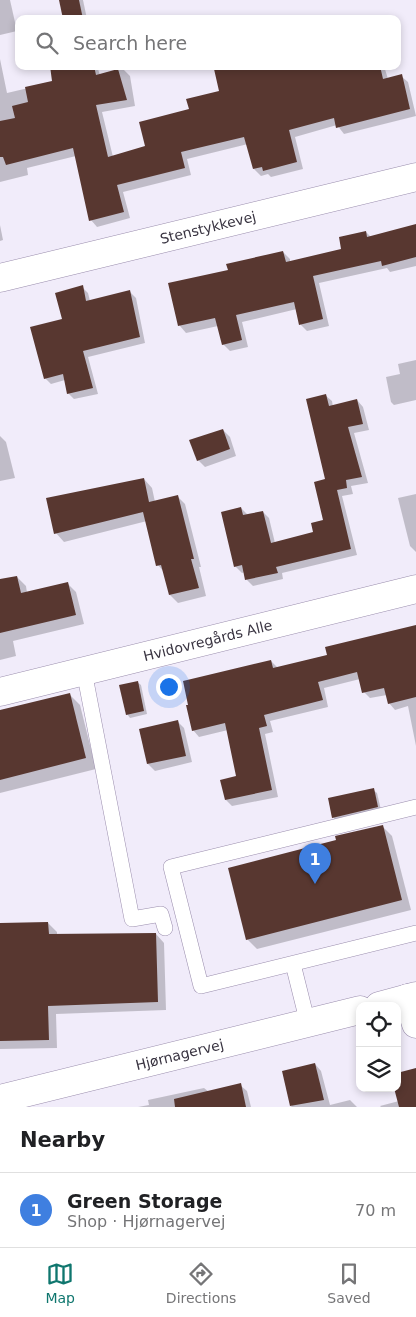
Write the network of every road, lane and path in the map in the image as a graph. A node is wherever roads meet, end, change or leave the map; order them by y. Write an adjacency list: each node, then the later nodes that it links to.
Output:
1 (416, 177): 2 (street, Stenstykkevej)
2 (0, 278)
3 (416, 590): 4 (street, Hvidovregårds Alle)
4 (84, 672): 5 (street, Hvidovregårds Alle); 7 (lane)
5 (0, 692)
6 (416, 807): 9 (lane)
7 (165, 928)
8 (416, 933): 9 (lane)
9 (293, 964): 13 (lane)
10 (412, 997): 11 (street); 14 (street)
11 (394, 1002)
12 (356, 1011): 13 (street, Hjørnagervej)
13 (308, 1024): 15 (street, Hjørnagervej)
14 (416, 1024)
15 (0, 1100)

